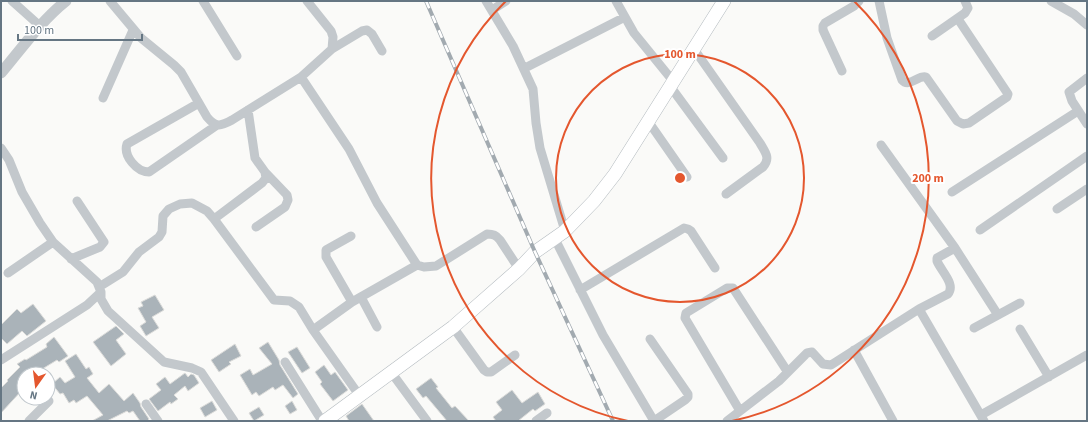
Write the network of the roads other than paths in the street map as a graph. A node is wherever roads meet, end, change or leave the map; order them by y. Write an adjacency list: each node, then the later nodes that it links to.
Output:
1 (12, 1): 18 (street)
2 (66, 1): 18 (street)
3 (110, 1): 19 (street)
4 (203, 1): 24 (street)
5 (308, 1): 21 (street)
6 (486, 1): 14 (street)
7 (506, 1): 14 (street)
8 (616, 1): 15 (street)
9 (724, 1): 22 (main road)
10 (859, 1): 26 (street)
11 (880, 1): 16 (street)
12 (965, 1): 16 (street)
13 (1051, 1): 17 (street)
14 (492, 10): 25 (street)
15 (625, 17): 25 (street); 30 (street)
16 (958, 18): 20 (street)
17 (1087, 25)
18 (40, 26): 27 (street)
19 (133, 30): 31 (street); 32 (street)
20 (932, 36)
21 (332, 49): 23 (street); 28 (street)
22 (694, 49): 30 (main road); 46 (street)
23 (382, 51)
24 (237, 56)
25 (525, 68): 52 (street)
26 (842, 71)
27 (1, 73)
28 (301, 77): 33 (street); 57 (street)
29 (1087, 78): 34 (street)
30 (672, 83): 35 (main road); 41 (street)
31 (103, 98)
32 (199, 103): 37 (street); 37 (street)
33 (248, 110): 37 (street); 42 (street)
34 (1078, 111): 36 (street); 45 (street)
35 (648, 121): 43 (street); 52 (main road)
36 (1087, 124)
37 (217, 125)
38 (881, 144): 55 (street)
39 (1, 148): 54 (street)
40 (1087, 156): 51 (street)
41 (723, 158)
42 (265, 172): 49 (street); 50 (street)
43 (687, 177)
44 (1087, 189): 48 (street)
45 (952, 192)
46 (726, 194)
47 (76, 201): 56 (street)
48 (1057, 209)
49 (214, 219): 61 (street); 72 (street)
50 (256, 227)
51 (980, 230)
52 (560, 235): 59 (main road); 62 (street)
53 (351, 236): 64 (street)
54 (53, 242): 56 (street); 60 (street)
55 (955, 248): 66 (street); 67 (street)
56 (71, 258): 61 (street)
57 (417, 265): 59 (street); 63 (street)
58 (715, 268): 62 (street)
59 (519, 269): 69 (main road)
60 (8, 274)
61 (100, 289): 77 (street); 91 (street)
62 (580, 290): 95 (street)
63 (361, 297): 64 (street); 68 (street)
64 (352, 302): 72 (street)
65 (1020, 303): 67 (street)
66 (919, 309): 74 (street); 88 (street)
67 (998, 315): 70 (street)
68 (377, 327)
69 (453, 327): 75 (street); 80 (main road)
70 (974, 328)
71 (1020, 329): 81 (street)
72 (313, 330): 82 (street)
73 (650, 339): 95 (street)
74 (854, 350): 79 (street); 97 (street)
75 (515, 355)
76 (1087, 355): 81 (street)
77 (1, 359)
78 (285, 362): 92 (street)
79 (788, 371): 85 (street); 85 (street)
80 (391, 372): 82 (main road); 93 (street)
81 (1049, 377): 88 (street)
82 (359, 395): 87 (main road)
83 (146, 404): 90 (street)
84 (45, 406): 89 (street)
85 (740, 411): 96 (street)
86 (547, 413): 94 (street)
87 (338, 417): 92 (main road)
88 (983, 418)
89 (29, 421)
90 (158, 421)
91 (234, 421)
92 (323, 421)
93 (427, 421)
94 (536, 421)
95 (654, 421)
96 (727, 421)
97 (894, 421)

